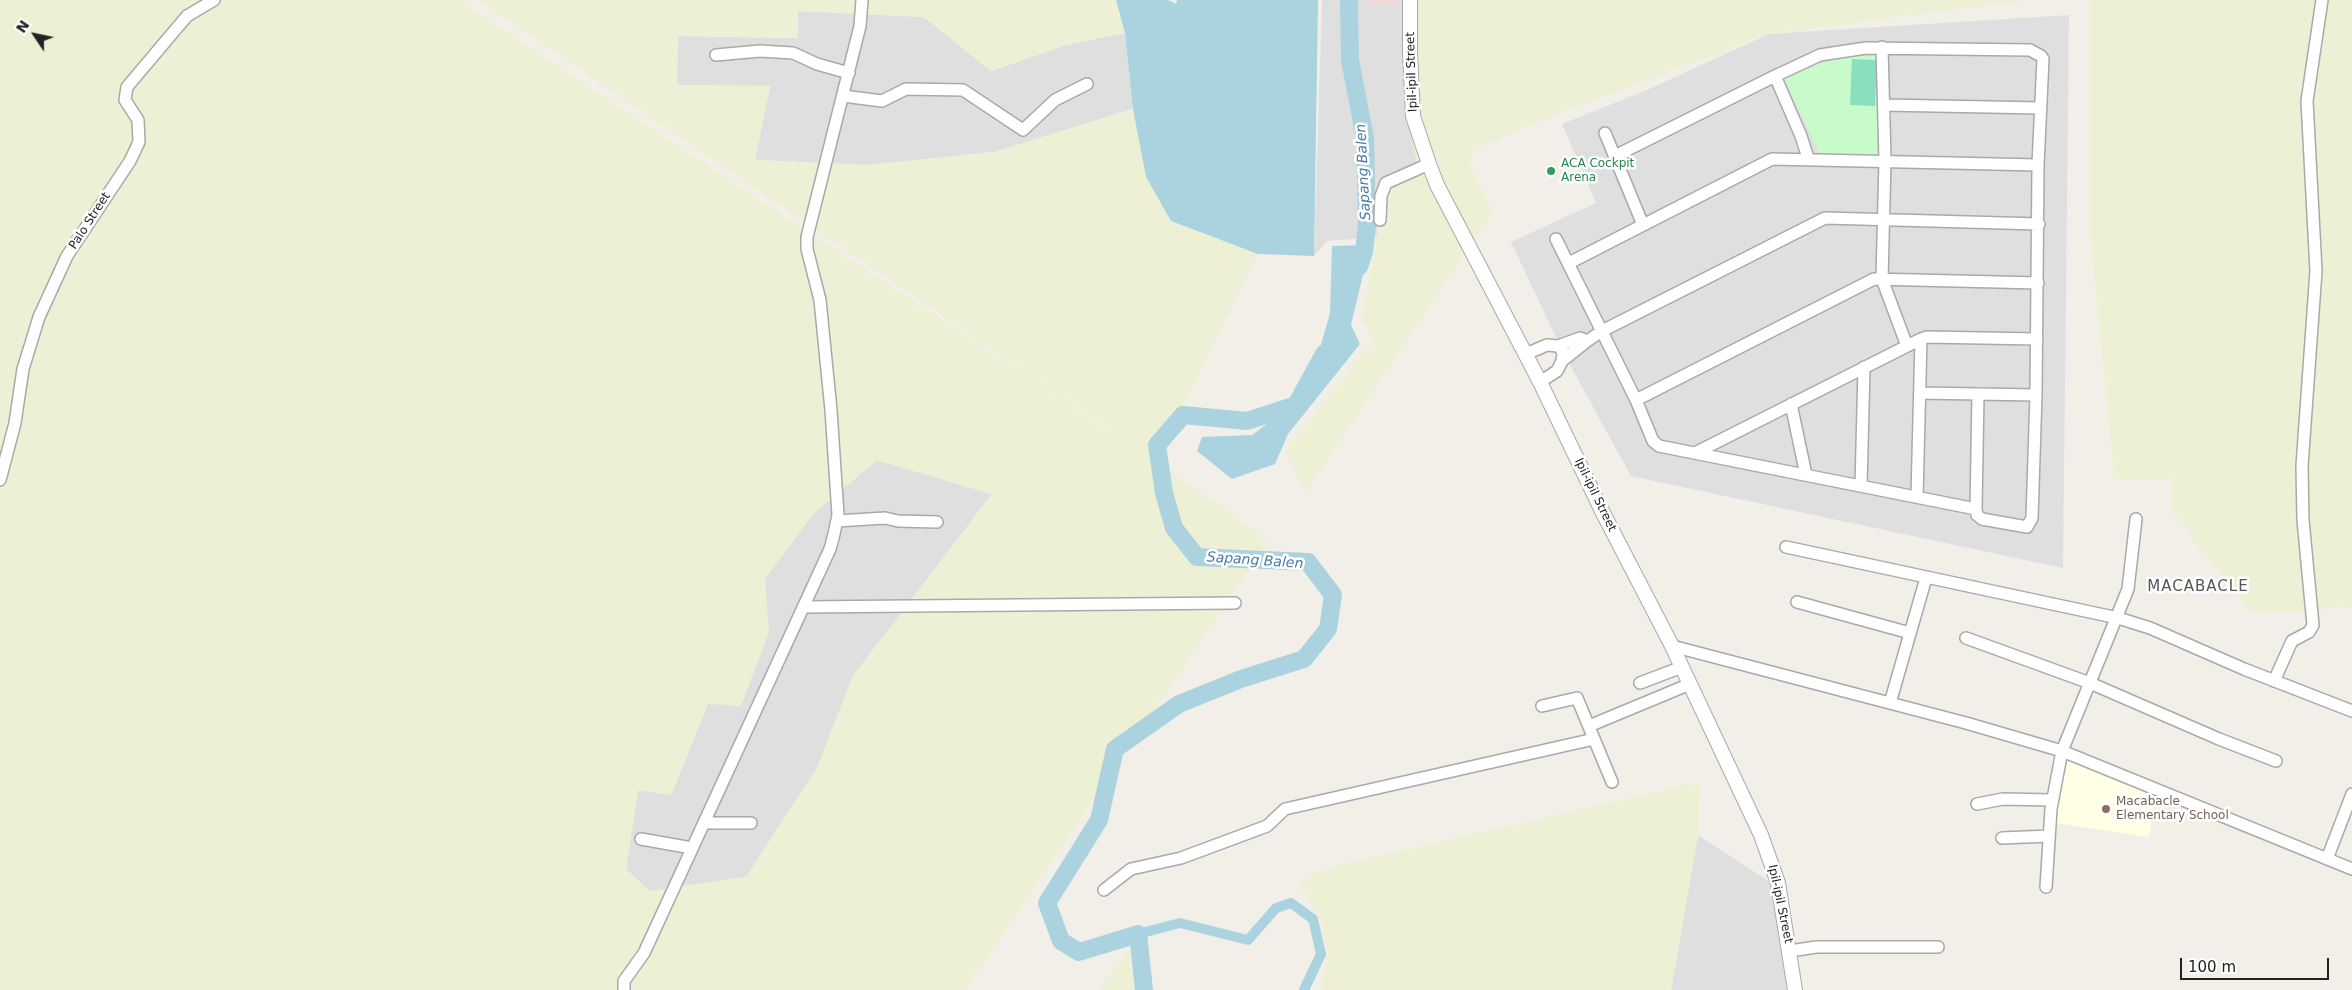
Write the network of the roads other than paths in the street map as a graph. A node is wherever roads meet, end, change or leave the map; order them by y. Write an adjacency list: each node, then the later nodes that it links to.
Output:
1 (214, 0): 44 (street, Palo Street)
2 (862, 0): 7 (street)
3 (1410, 0): 17 (street, Ipil-ipil Street)
4 (2322, 0): 61 (street)
5 (1882, 48): 8 (street); 11 (street); 12 (street)
6 (716, 55): 7 (street)
7 (849, 73): 10 (street)
8 (1775, 76): 14 (street); 15 (street)
9 (1087, 84): 10 (street)
10 (843, 96): 49 (street)
11 (1884, 105): 12 (street); 16 (street)
12 (2041, 108): 18 (street)
13 (1605, 133): 14 (street)
14 (1616, 156): 21 (street)
15 (1808, 158): 16 (street); 21 (street)
16 (1884, 160): 18 (street); 20 (street)
17 (1429, 164): 19 (street); 33 (street, Ipil-ipil Street)
18 (2038, 165): 22 (street)
19 (1380, 220)
20 (1884, 220): 22 (street); 25 (street); 27 (street)
21 (1644, 224): 24 (street)
22 (2039, 224): 26 (street)
23 (1556, 239): 24 (street)
24 (1569, 263): 27 (street)
25 (1882, 279): 26 (street); 32 (street); 40 (street)
26 (2038, 283): 29 (street)
27 (1602, 331): 30 (street); 40 (street)
28 (1921, 339): 29 (street); 32 (street); 37 (street)
29 (2037, 339): 39 (street)
30 (1587, 341): 31 (street); 34 (street)
31 (1558, 346): 33 (street); 34 (street)
32 (1907, 346): 35 (street)
33 (1526, 354): 36 (street, Ipil-ipil Street)
34 (1562, 361): 36 (street)
35 (1864, 367): 41 (street); 45 (street)
36 (1540, 382): 59 (street, Ipil-ipil Street)
37 (1920, 393): 38 (street); 46 (street)
38 (1978, 394): 39 (street); 47 (street)
39 (2036, 395): 47 (street)
40 (1636, 400): 42 (street)
41 (1791, 404): 42 (street); 43 (street)
42 (1697, 452): 43 (street)
43 (1806, 475): 45 (street)
44 (0, 480)
45 (1861, 486): 46 (street)
46 (1917, 497): 47 (street)
47 (1976, 508)
48 (2136, 519): 56 (street)
49 (837, 521): 50 (street); 55 (street)
50 (937, 522)
51 (1786, 547): 52 (street)
52 (1926, 578): 56 (street); 57 (street)
53 (1797, 602): 57 (street)
54 (1235, 603): 55 (street)
55 (803, 607): 76 (street)
56 (2118, 618): 61 (street); 63 (street)
57 (1910, 633): 65 (street)
58 (1966, 638): 63 (street)
59 (1672, 646): 60 (street, Ipil-ipil Street); 65 (street)
60 (1682, 667): 62 (street); 64 (street, Ipil-ipil Street)
61 (2274, 681): 67 (street)
62 (1640, 683)
63 (2090, 683): 70 (street); 71 (street)
64 (1690, 684): 68 (street); 87 (street, Ipil-ipil Street)
65 (1890, 703): 70 (street)
66 (1542, 706): 68 (street)
67 (2352, 711)
68 (1589, 726): 69 (street)
69 (1594, 739): 72 (street); 85 (street)
70 (2062, 751): 74 (street); 82 (street)
71 (2276, 761)
72 (1612, 782)
73 (2352, 794): 82 (street)
74 (2052, 800): 75 (street); 78 (street)
75 (1977, 804)
76 (704, 823): 77 (street); 81 (street)
77 (751, 823)
78 (2049, 836): 79 (street); 84 (street)
79 (2002, 838)
80 (641, 839): 81 (street)
81 (692, 848): 88 (street)
82 (2327, 859): 83 (street)
83 (2352, 869)
84 (2046, 887)
85 (1104, 890)
86 (1938, 947): 87 (street)
87 (1790, 951): 89 (street, Ipil-ipil Street)
88 (624, 990)
89 (1795, 990)

